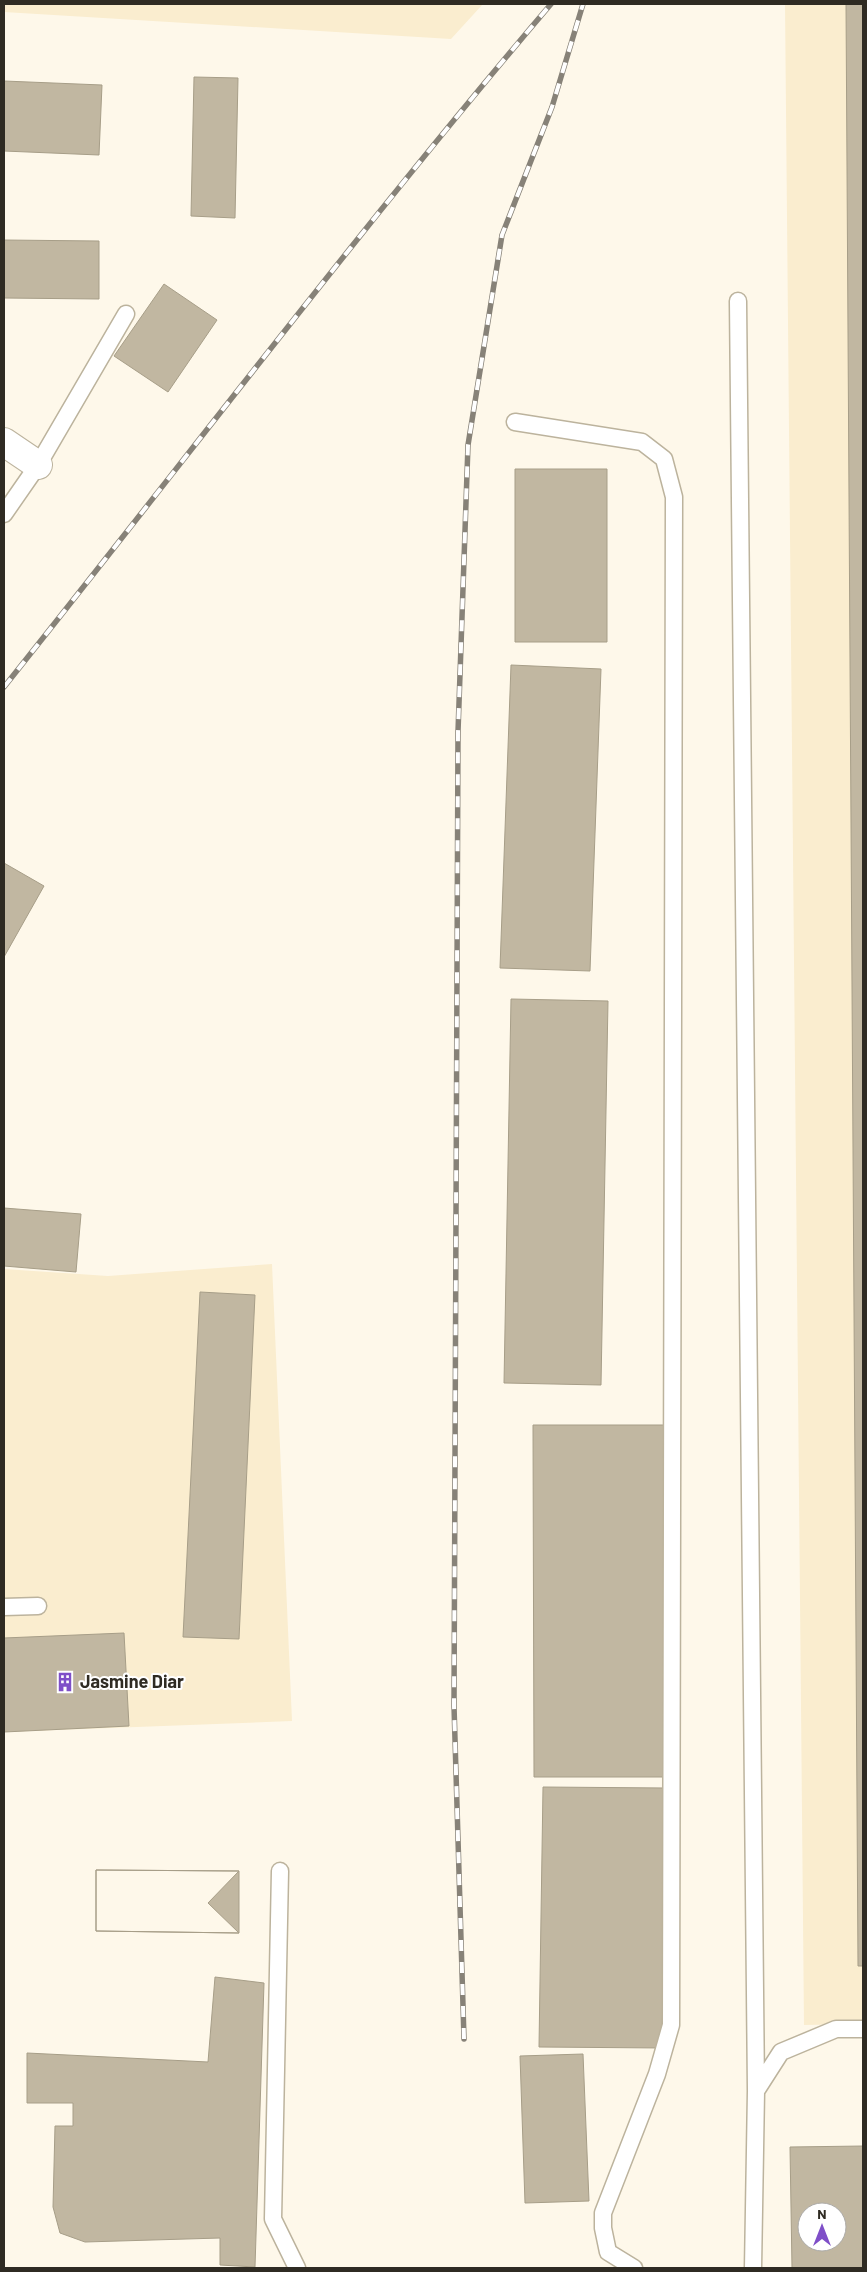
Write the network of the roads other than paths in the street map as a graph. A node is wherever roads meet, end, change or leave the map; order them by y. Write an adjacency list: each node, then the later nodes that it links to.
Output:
1 (738, 301): 11 (lane)
2 (126, 314): 5 (lane)
3 (515, 422): 13 (lane)
4 (4, 442): 5 (street)
5 (38, 466): 6 (lane)
6 (4, 514)
7 (38, 1606): 8 (lane)
8 (4, 1607)
9 (280, 1871): 12 (lane)
10 (863, 2029): 11 (lane)
11 (756, 2091): 14 (lane)
12 (298, 2268)
13 (634, 2268)
14 (753, 2268)

